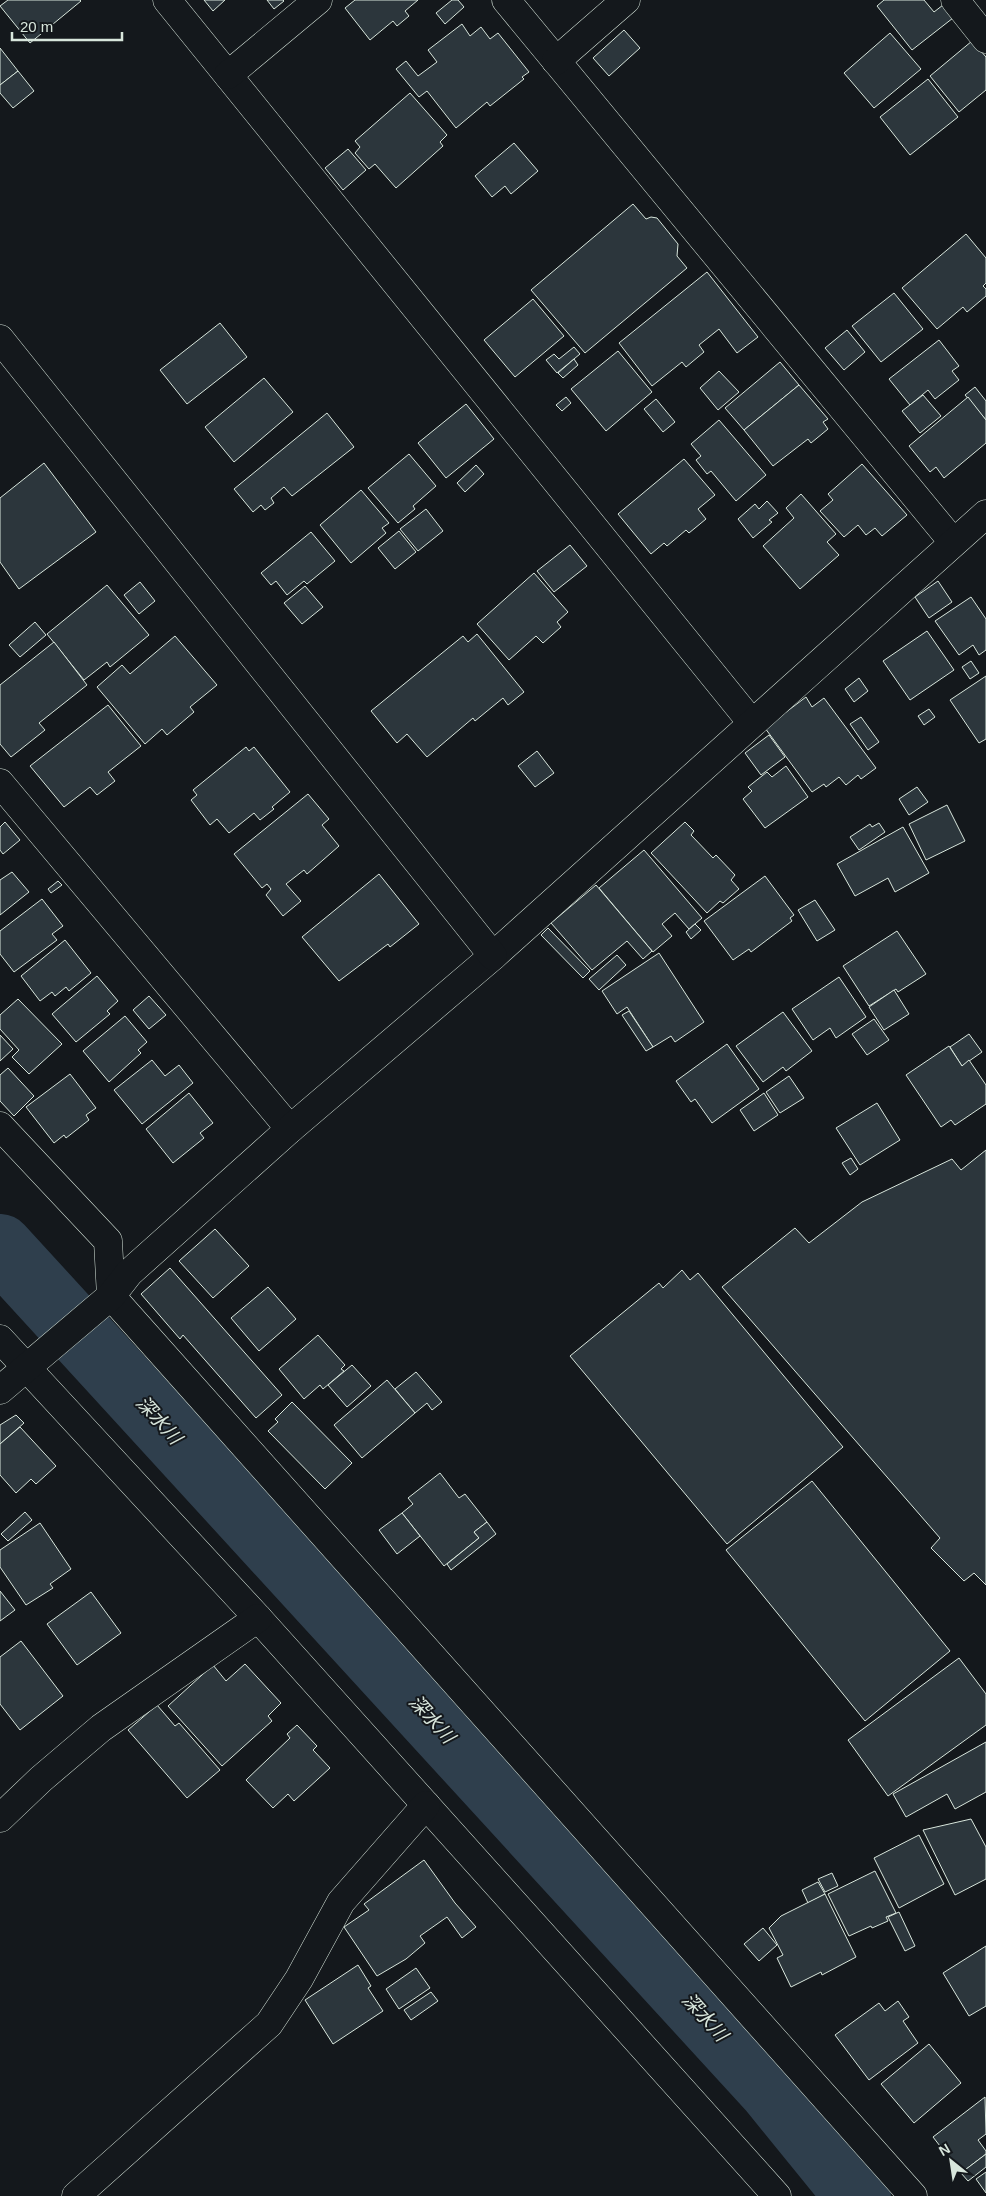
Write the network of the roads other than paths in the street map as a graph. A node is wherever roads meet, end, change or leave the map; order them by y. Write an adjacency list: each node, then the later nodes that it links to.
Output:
1 (167, 0): 8 (street)
2 (318, 0): 8 (street)
3 (506, 0): 7 (street)
4 (626, 0): 7 (street)
5 (955, 0): 6 (street)
6 (986, 39)
7 (556, 61): 11 (street)
8 (228, 74): 12 (street)
9 (0, 339): 14 (street)
10 (986, 514): 11 (street)
11 (953, 542): 12 (street)
12 (752, 723): 14 (street)
13 (0, 783): 16 (street)
14 (493, 956): 16 (street)
15 (0, 1126): 17 (street)
16 (290, 1129): 17 (street)
17 (111, 1296): 19 (street); 26 (street)
18 (0, 1339): 19 (street)
19 (27, 1368): 20 (street); 21 (street)
20 (0, 1390)
21 (258, 1618): 22 (street); 23 (street)
22 (426, 1805): 24 (street); 25 (street)
23 (0, 1818)
24 (76, 2196)
25 (777, 2196)
26 (913, 2196)

